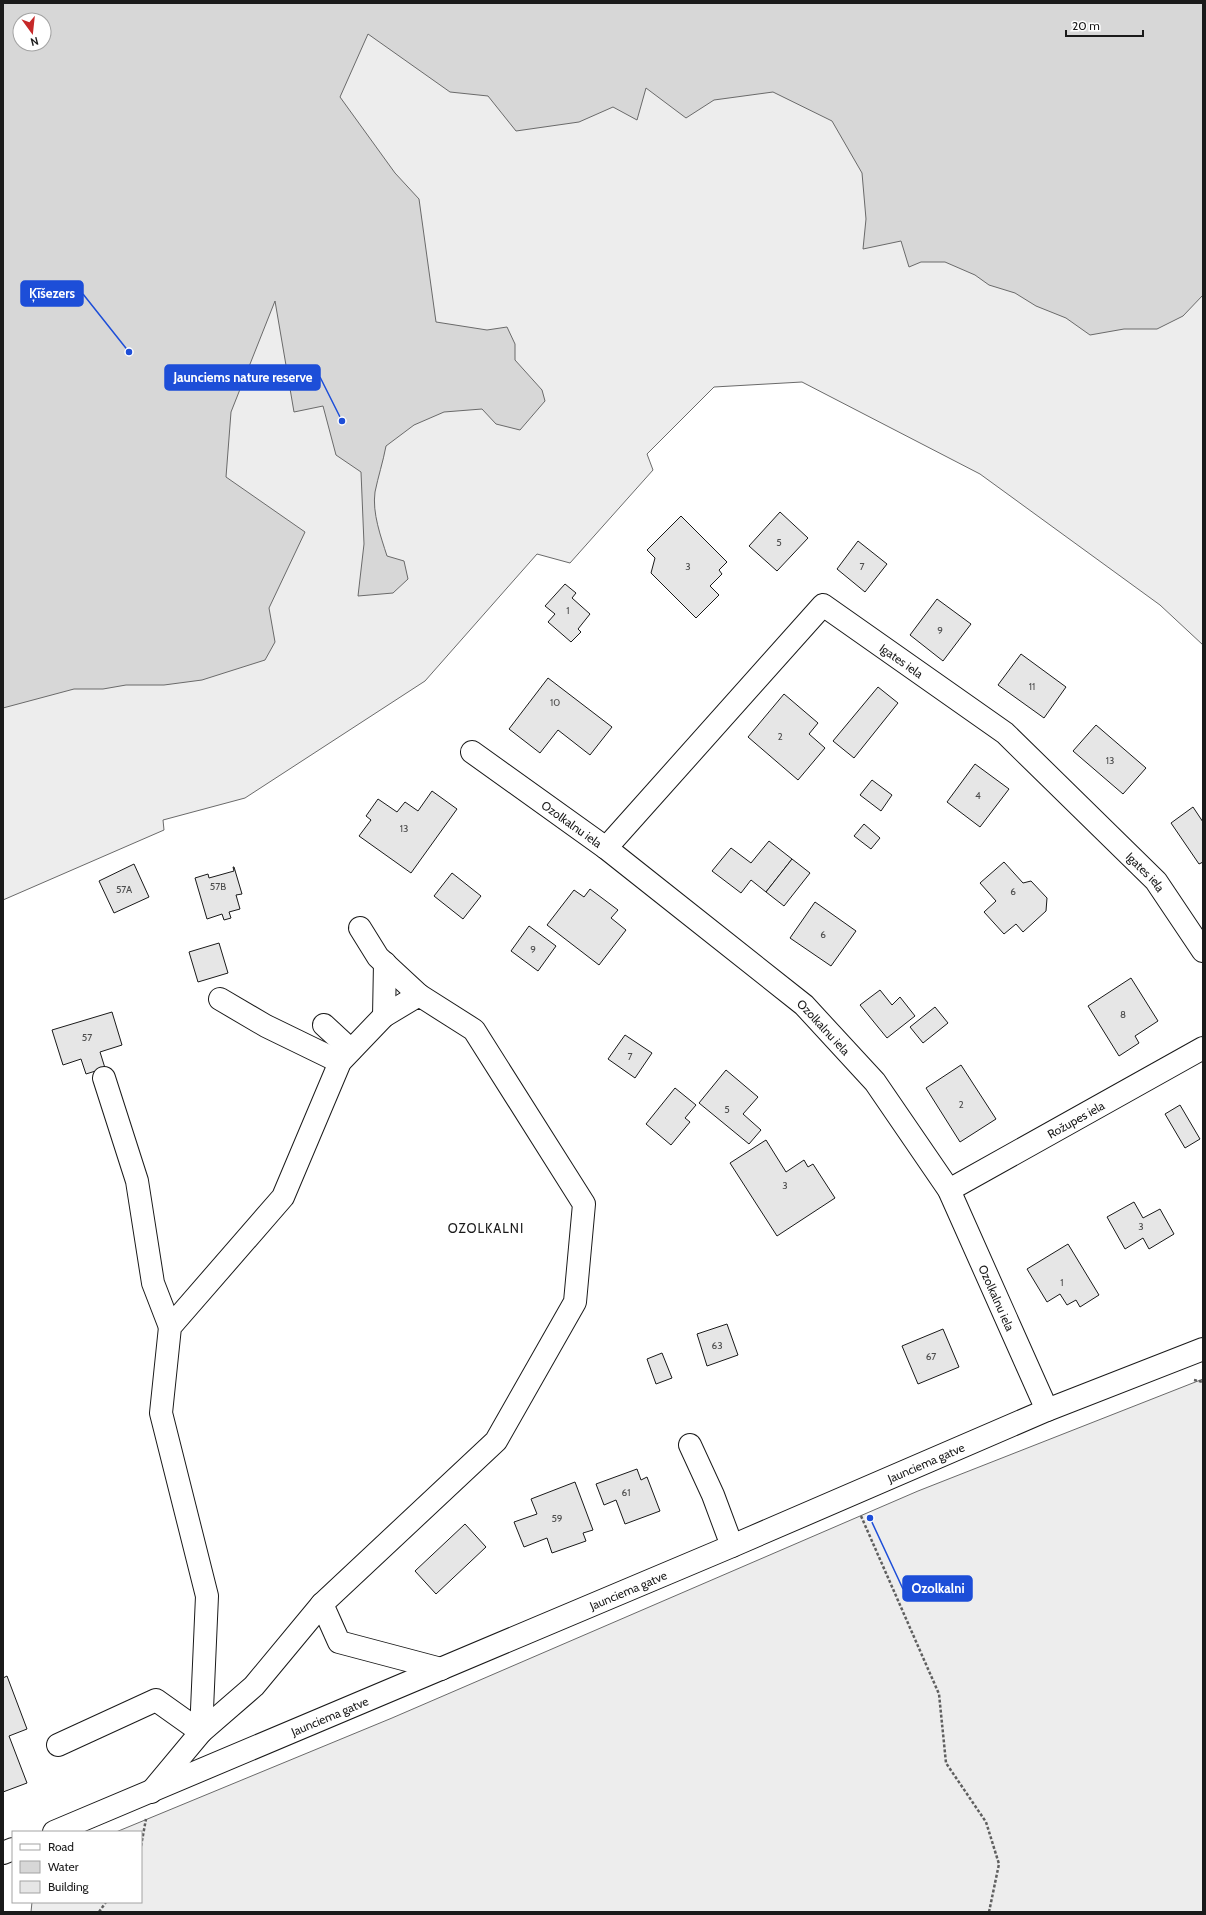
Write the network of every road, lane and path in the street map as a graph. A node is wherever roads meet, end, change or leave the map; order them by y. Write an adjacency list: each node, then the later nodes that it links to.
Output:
1 (472, 752): 2 (street, Ozolkalnu iela)
2 (606, 848): 4 (street, Igates iela); 13 (street, Ozolkalnu iela)
3 (360, 928): 5 (street)
4 (1203, 951)
5 (385, 963): 6 (street); 8 (street)
6 (418, 996): 8 (street); 20 (street)
7 (220, 999): 11 (street)
8 (384, 1016): 11 (street)
9 (324, 1025): 11 (street)
10 (1203, 1048): 13 (street, Rožupes iela)
11 (346, 1056): 14 (street)
12 (104, 1078): 14 (street)
13 (949, 1190): 16 (street, Ozolkalnu iela)
14 (170, 1327): 22 (street)
15 (1203, 1349): 16 (street, Jaunciema gatve)
16 (1047, 1410): 18 (street, Jaunciema gatve)
17 (690, 1445): 19 (street)
18 (851, 1494): 19 (street, Jaunciema gatve); 28 (path)
19 (732, 1546): 21 (street, Jaunciema gatve)
20 (322, 1604): 21 (street); 22 (street)
21 (441, 1669): 24 (street, Jaunciema gatve)
22 (201, 1732): 23 (street); 24 (street)
23 (58, 1745)
24 (151, 1792): 25 (street, Jaunciema gatve)
25 (56, 1831)
26 (105, 1903): 27 (path)
27 (99, 1912)
28 (989, 1912)

